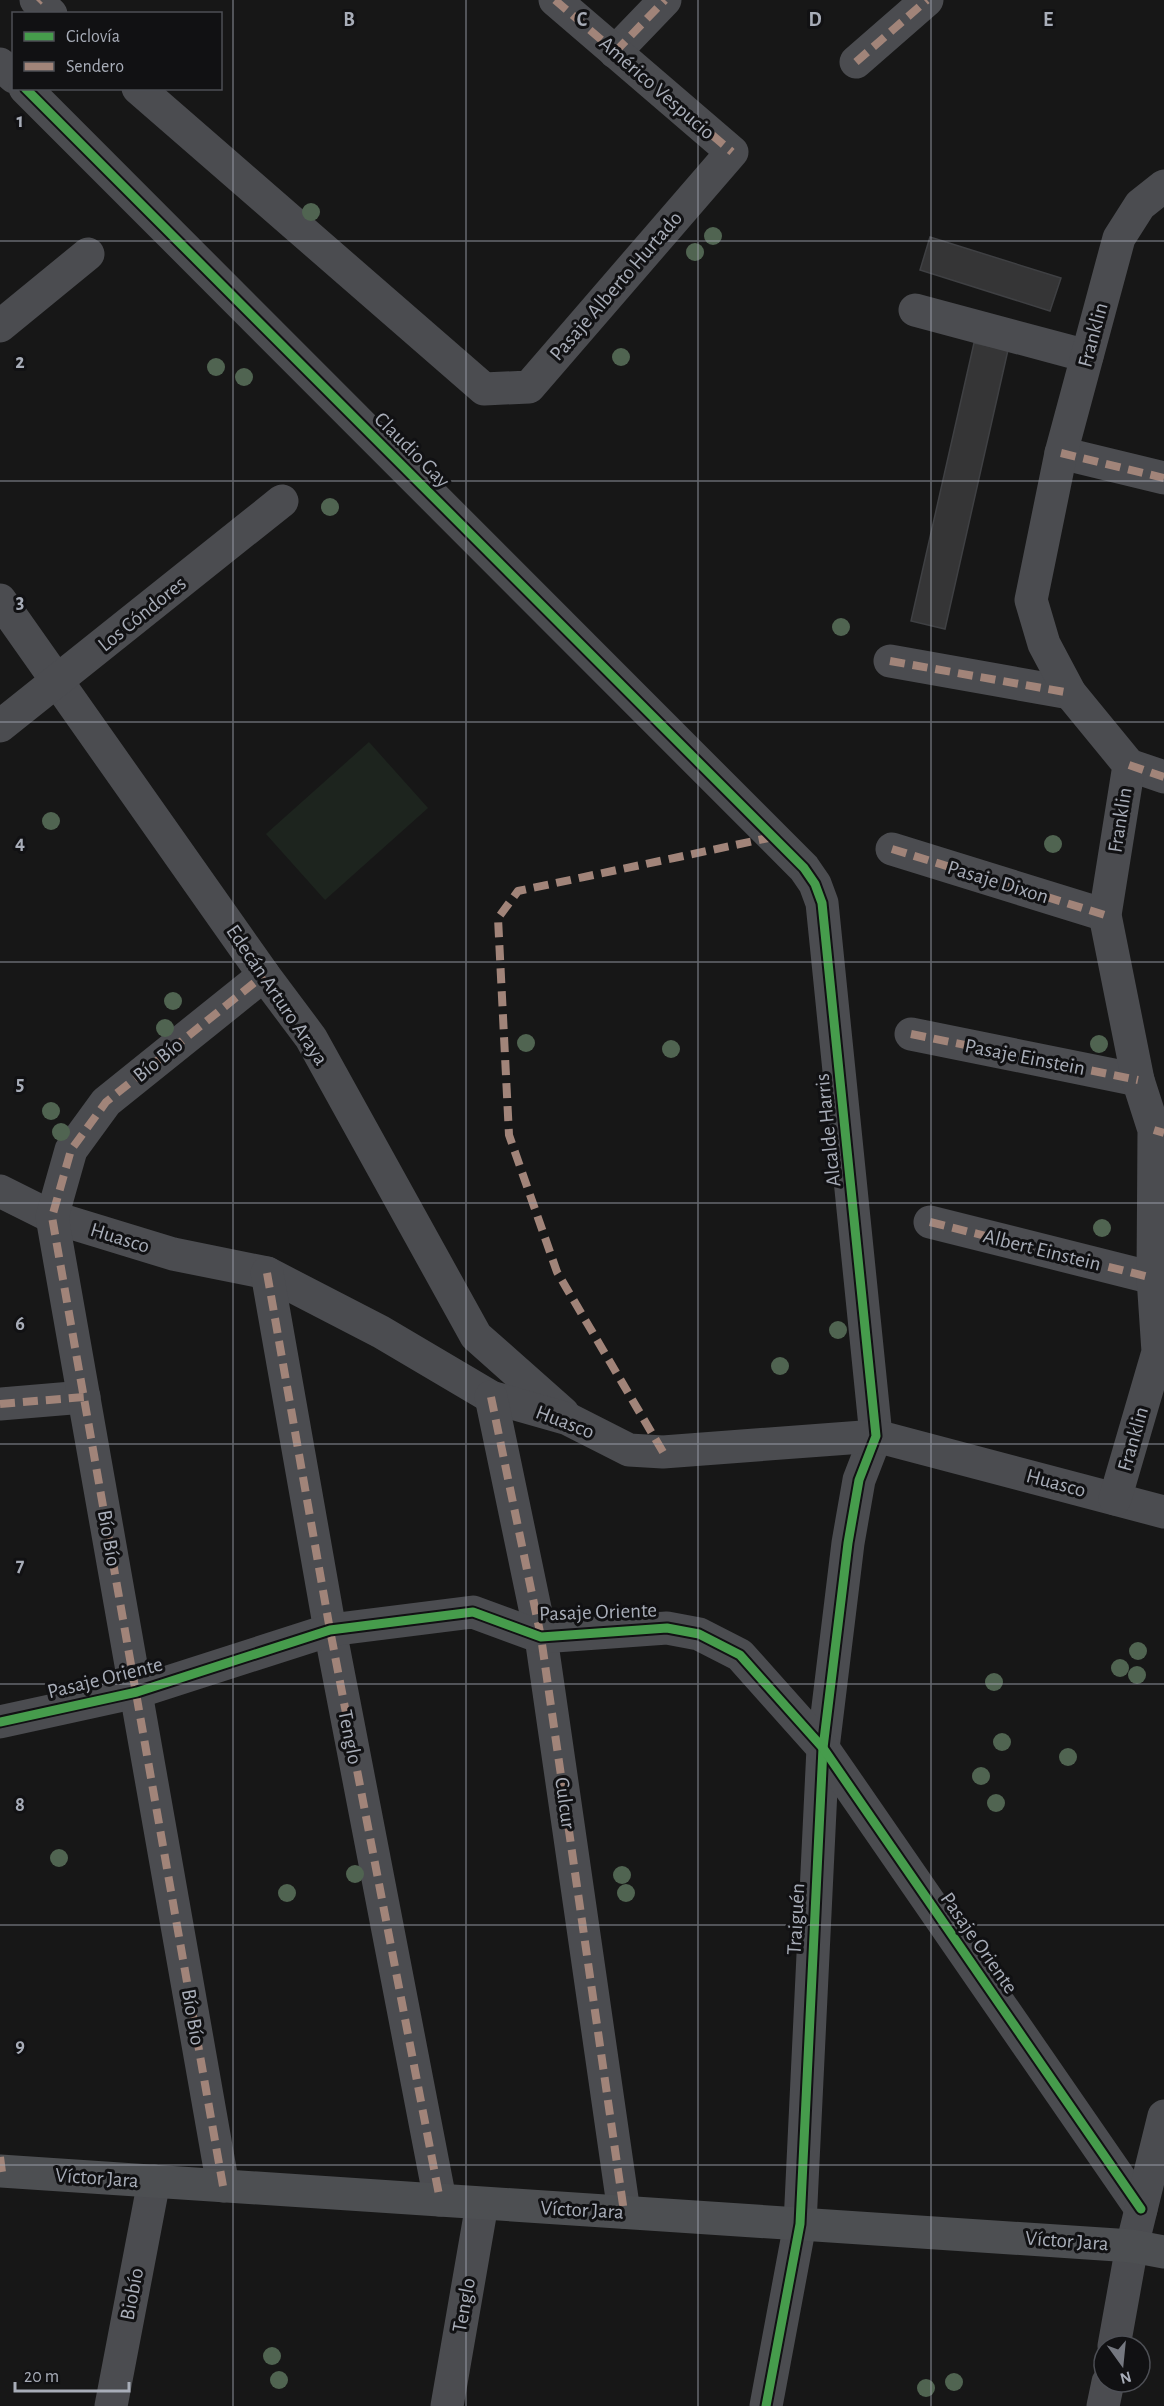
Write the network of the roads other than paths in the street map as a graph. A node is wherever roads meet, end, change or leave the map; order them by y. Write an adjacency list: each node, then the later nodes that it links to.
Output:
1 (555, 0): 4 (street, Américo Vespucio)
2 (665, 0): 4 (street)
3 (927, 0): 5 (street)
4 (615, 52): 10 (street, Américo Vespucio)
5 (856, 62)
6 (0, 64): 7 (street)
7 (12, 75)
8 (27, 90): 26 (street, Claudio Gay)
9 (140, 90): 10 (street, Pasaje Alberto Hurtado)
10 (732, 152)
11 (1164, 186): 15 (street, Franklin)
12 (88, 254): 14 (street)
13 (915, 310): 15 (street)
14 (0, 327)
15 (1087, 356): 16 (street, Franklin)
16 (1061, 453): 17 (street); 22 (street, Franklin)
17 (1164, 478)
18 (282, 501): 21 (street, Los Cóndores)
19 (0, 600): 21 (street, Edecán Arturo Araya)
20 (890, 661): 22 (street)
21 (58, 681): 23 (street, Los Cóndores); 29 (street, Edecán Arturo Araya)
22 (1070, 693): 24 (street, Franklin)
23 (0, 726)
24 (1129, 765): 25 (street); 28 (street, Franklin)
25 (1164, 777)
26 (773, 837): 42 (street, Alcalde Harris)
27 (892, 849): 28 (street, Pasaje Dixon)
28 (1105, 915): 31 (street, Franklin)
29 (264, 975): 34 (street, Bío Bío); 41 (street, Edecán Arturo Araya)
30 (911, 1034): 31 (street, Pasaje Einstein)
31 (1138, 1080): 32 (street, Franklin)
32 (1159, 1131): 37 (street, Franklin)
33 (0, 1191): 34 (street, Huasco)
34 (52, 1217): 36 (street, Huasco); 38 (street, Bío Bío)
35 (930, 1222): 37 (street, Albert Einstein)
36 (267, 1273): 39 (street, Huasco); 45 (street, Tenglo)
37 (1153, 1278): 43 (street, Franklin)
38 (84, 1397): 40 (street); 47 (street, Bío Bío)
39 (491, 1397): 41 (street, Huasco); 46 (street, Culcur)
40 (0, 1404)
41 (568, 1419): 42 (street, Huasco)
42 (876, 1436): 43 (street, Huasco); 49 (street, Traiguén)
43 (1115, 1499): 44 (street, Huasco)
44 (1164, 1512)
45 (330, 1630): 46 (street, Pasaje Oriente); 47 (street, Pasaje Oriente); 54 (street, Tenglo)
46 (541, 1637): 49 (street, Pasaje Oriente); 57 (street, Culcur)
47 (137, 1692): 48 (street, Pasaje Oriente); 53 (street, Bío Bío)
48 (0, 1722)
49 (822, 1748): 56 (street, Pasaje Oriente); 58 (street, Traiguén)
50 (1164, 2115): 56 (street)
51 (1, 2167): 52 (main road, Víctor Jara)
52 (154, 2181): 53 (main road, Víctor Jara); 62 (street, Biobío)
53 (223, 2186): 54 (main road, Víctor Jara)
54 (440, 2200): 55 (main road, Víctor Jara)
55 (482, 2204): 57 (main road, Víctor Jara); 63 (street, Tenglo)
56 (1141, 2209): 59 (street)
57 (624, 2212): 58 (main road, Víctor Jara)
58 (800, 2224): 59 (main road, Víctor Jara); 64 (street, Traiguén)
59 (1132, 2246): 60 (main road, Víctor Jara); 61 (street)
60 (1164, 2252)
61 (1116, 2334)
62 (111, 2406)
63 (447, 2406)
64 (766, 2406)

